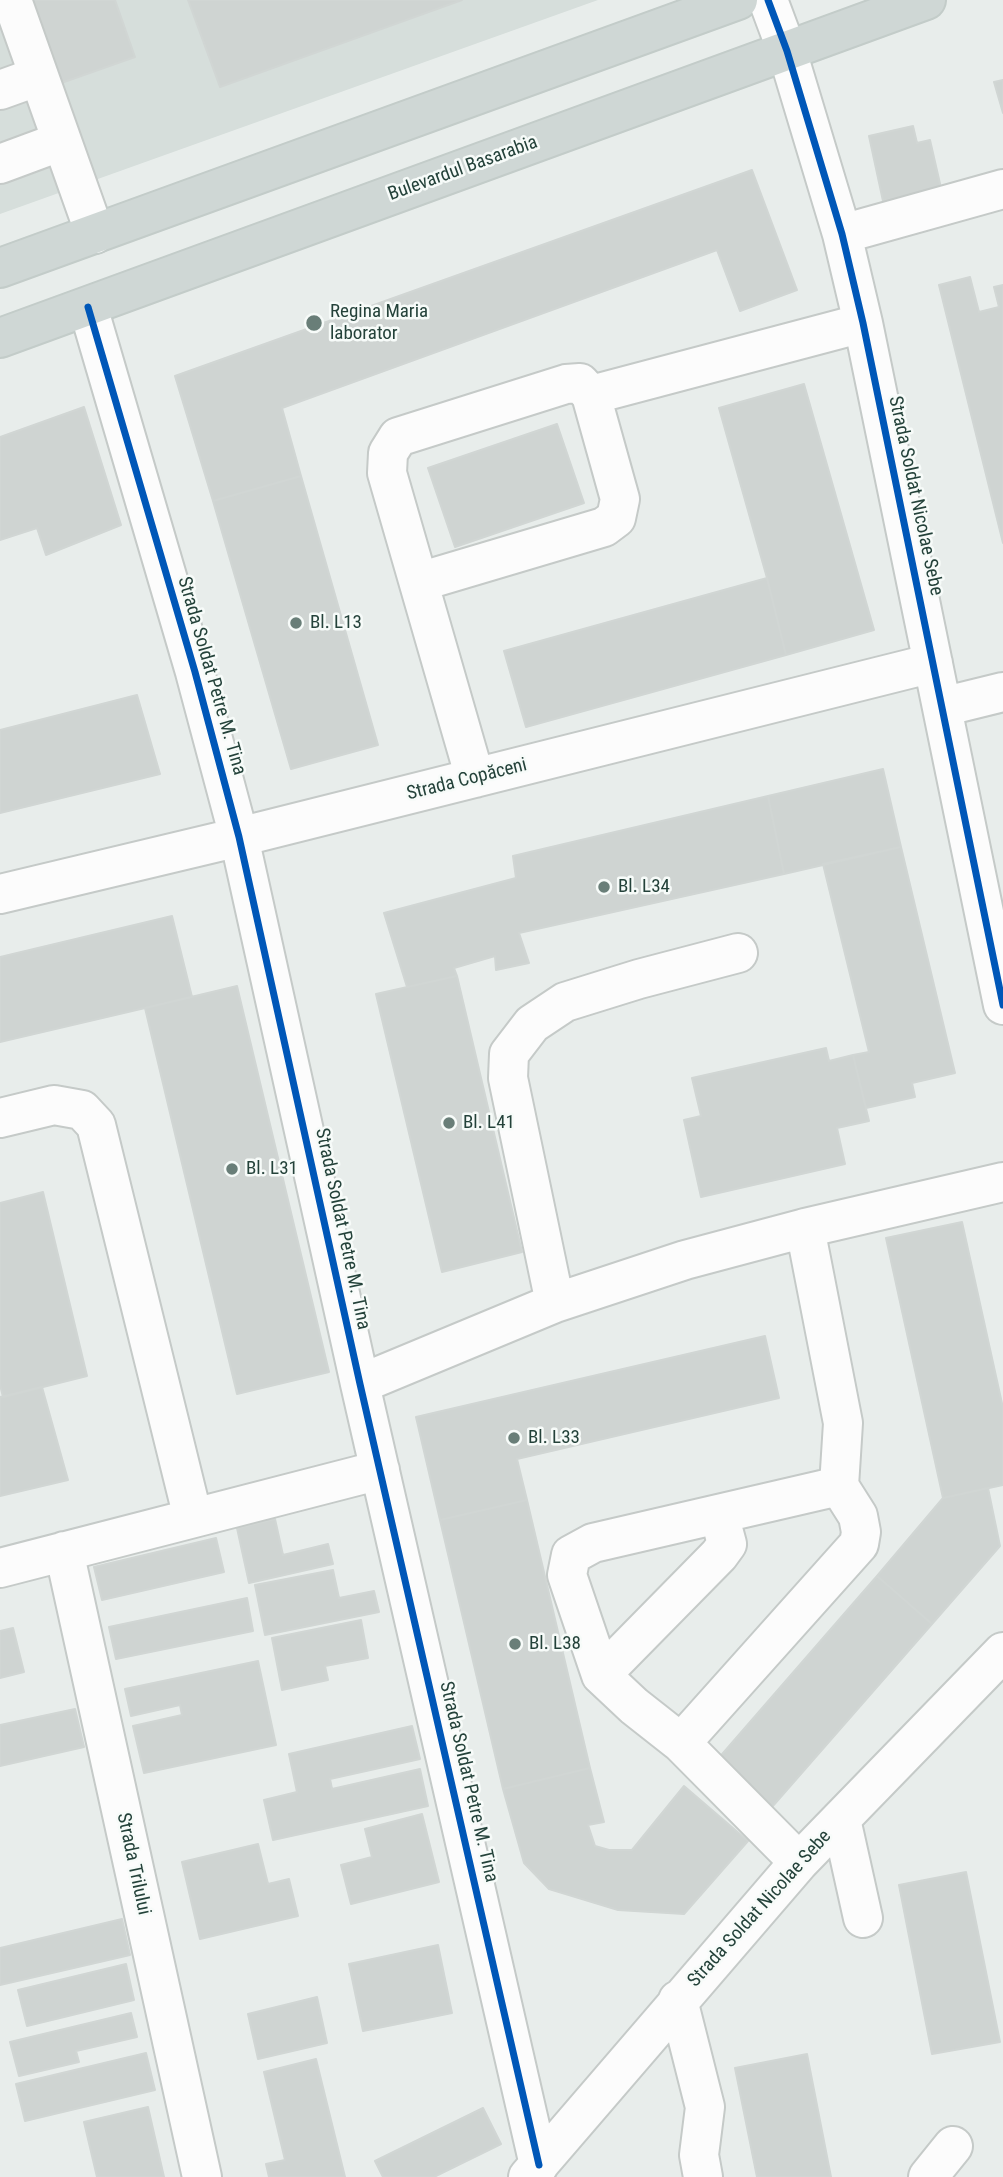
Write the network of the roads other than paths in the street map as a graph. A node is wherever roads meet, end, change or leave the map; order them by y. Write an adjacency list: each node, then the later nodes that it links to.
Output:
1 (12, 0): 8 (street)
2 (738, 0): 6 (main road)
3 (768, 0): 7 (street, Strada Soldat Nicolae Sebe)
4 (926, 0): 5 (main road, Bulevardul Basarabia)
5 (885, 7): 7 (main road, Bulevardul Basarabia)
6 (666, 12): 13 (main road)
7 (787, 51): 14 (street, Strada Soldat Nicolae Sebe); 16 (main road, Bulevardul Basarabia)
8 (39, 76): 9 (street); 10 (street)
9 (0, 90)
10 (62, 141): 11 (street); 13 (street)
11 (0, 164)
12 (1003, 189): 14 (street)
13 (95, 234): 15 (main road)
14 (842, 234): 17 (street, Strada Soldat Nicolae Sebe)
15 (0, 268)
16 (88, 307): 18 (main road, Bulevardul Basarabia); 25 (street, Strada Soldat Petre M. Tina)
17 (863, 323): 19 (street); 21 (street, Strada Soldat Nicolae Sebe)
18 (0, 338)
19 (591, 395): 20 (street); 20 (street)
20 (419, 582): 24 (street)
21 (933, 663): 23 (street, Strada Soldat Nicolae Sebe); 24 (street, Strada Copăceni)
22 (1003, 692): 23 (street)
23 (942, 707): 26 (street, Strada Soldat Nicolae Sebe)
24 (475, 778): 25 (street, Strada Copăceni)
25 (239, 837): 27 (street, Strada Copăceni); 34 (street, Strada Soldat Petre M. Tina)
26 (990, 872): 29 (street, Strada Soldat Nicolae Sebe)
27 (0, 894)
28 (738, 953): 33 (street)
29 (1003, 1005)
30 (0, 1118): 38 (street)
31 (1003, 1182): 32 (street)
32 (805, 1228): 33 (street); 36 (street)
33 (555, 1303): 34 (street)
34 (360, 1384): 35 (street, Strada Soldat Petre M. Tina)
35 (380, 1470): 38 (street); 49 (street, Strada Soldat Petre M. Tina)
36 (839, 1486): 37 (street); 43 (street)
37 (719, 1514): 42 (street); 42 (street)
38 (193, 1518): 39 (street)
39 (64, 1552): 40 (street); 50 (street, Strada Trilului)
40 (0, 1568)
41 (1003, 1652): 44 (street, Strada Soldat Nicolae Sebe)
42 (601, 1675): 43 (street)
43 (681, 1743): 45 (street)
44 (841, 1819): 45 (street, Strada Soldat Nicolae Sebe); 46 (street)
45 (799, 1862): 47 (street, Strada Soldat Nicolae Sebe)
46 (863, 1919)
47 (678, 2000): 49 (street, Strada Soldat Nicolae Sebe); 51 (street)
48 (953, 2146): 52 (street)
49 (534, 2171)
50 (202, 2177)
51 (703, 2177)
52 (928, 2177)

